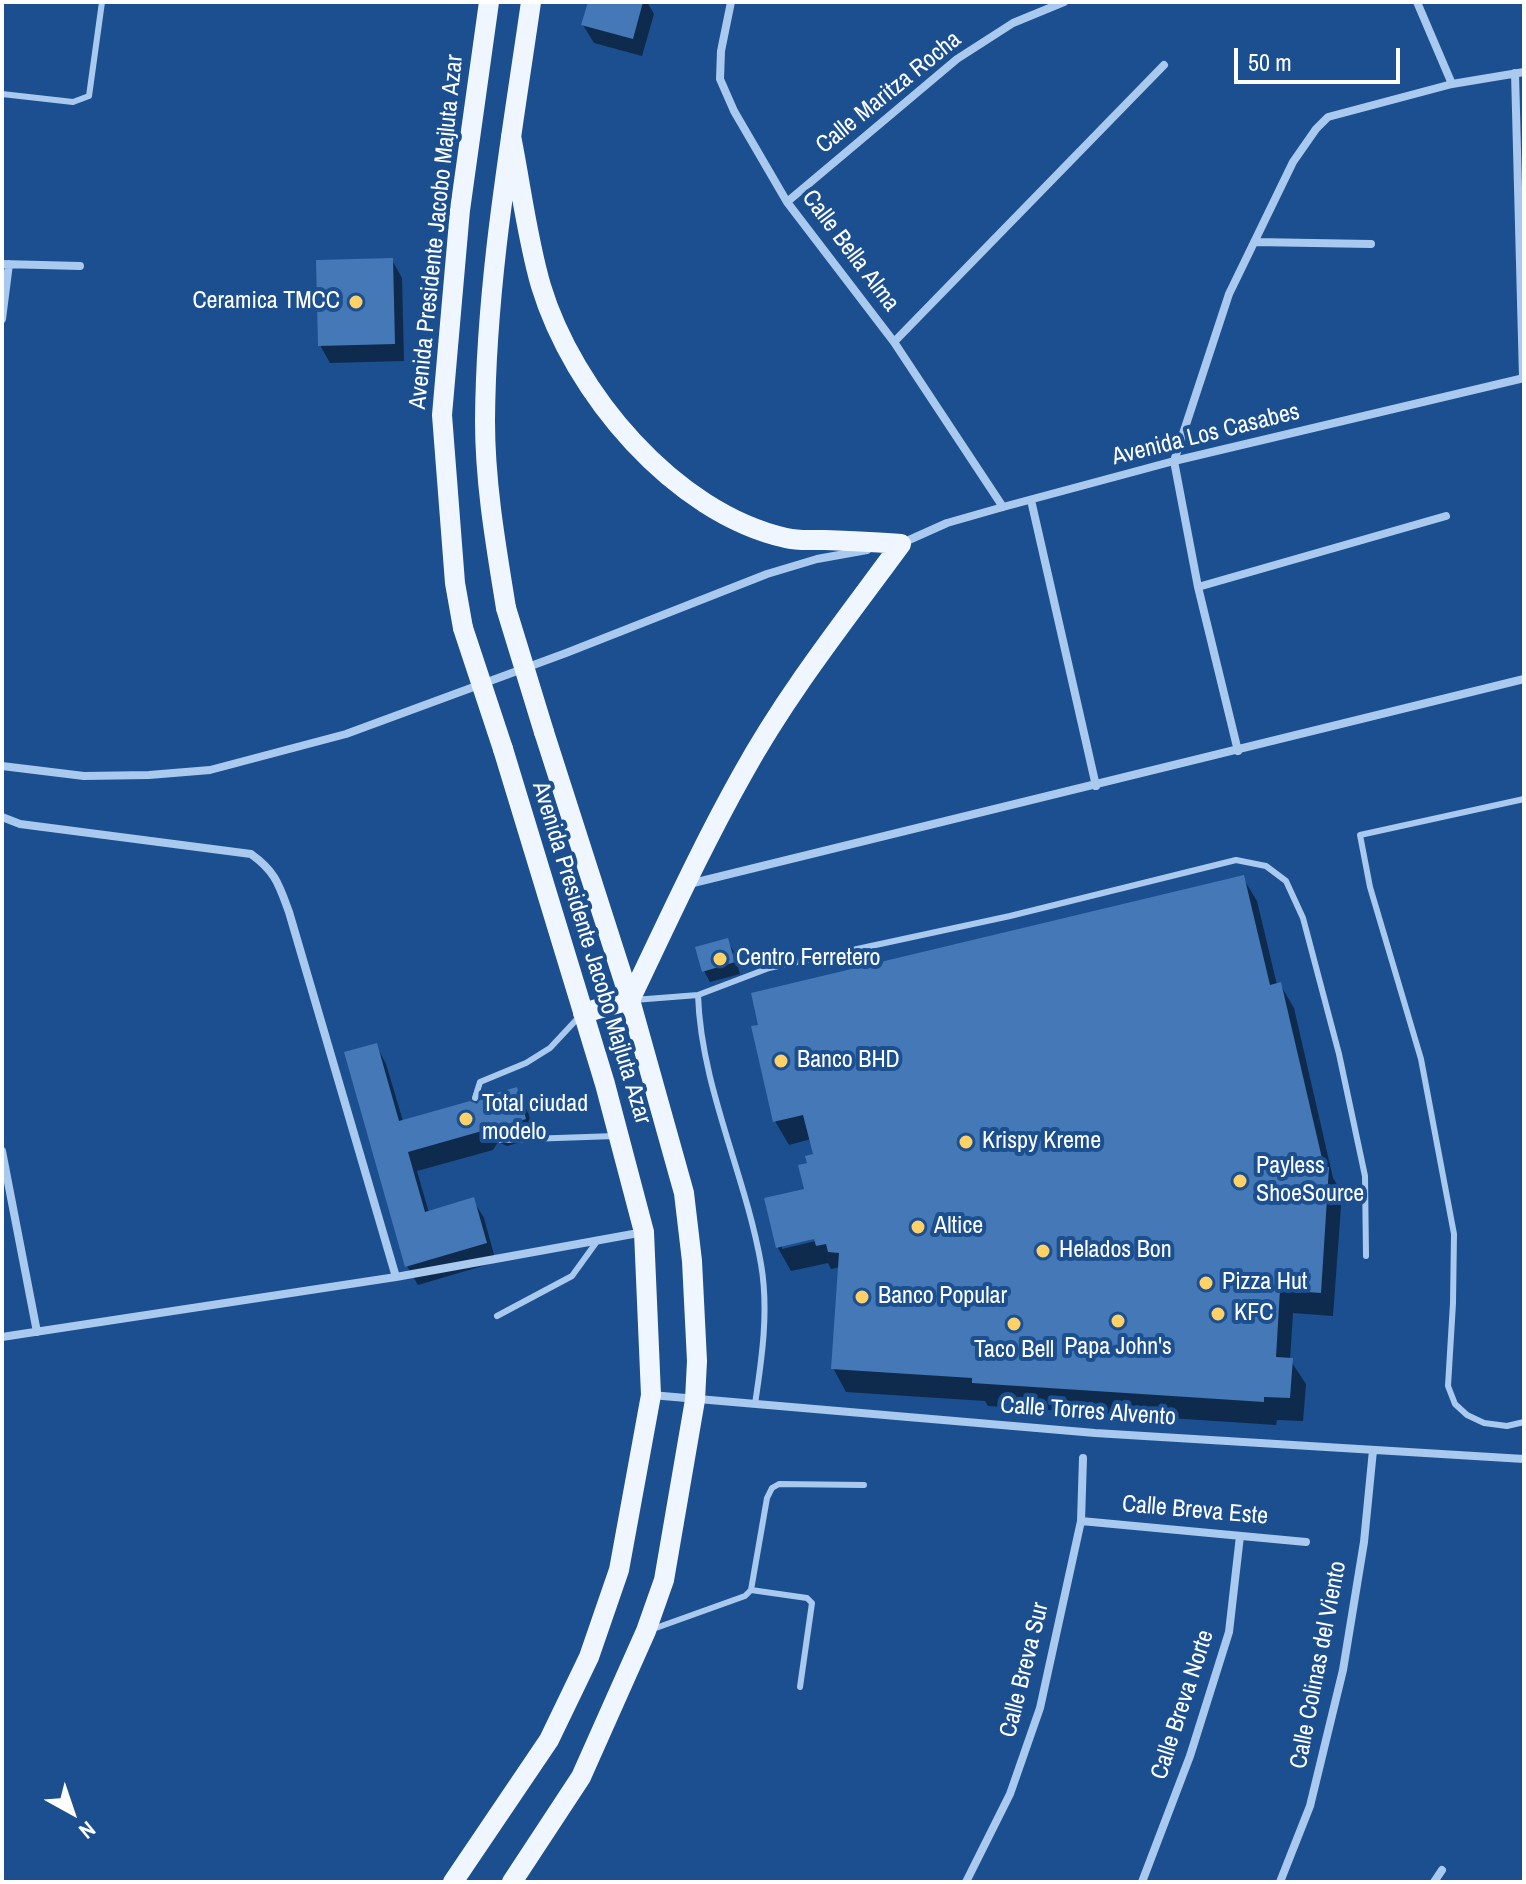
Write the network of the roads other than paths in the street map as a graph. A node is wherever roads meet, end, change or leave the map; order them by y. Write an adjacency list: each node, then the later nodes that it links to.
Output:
1 (102, 2): 10 (lane)
2 (489, 2): 35 (main road, Avenida Presidente Jacobo Majluta Azar, bridge)
3 (531, 2): 11 (main road, Avenida Presidente Jacobo Majluta Azar)
4 (731, 2): 12 (street, Calle Bella Alma)
5 (1064, 2): 12 (street, Calle Maritza Rocha)
6 (1417, 2): 9 (street)
7 (1164, 65): 18 (street)
8 (1519, 72): 9 (street); 19 (street)
9 (1452, 84): 13 (street)
10 (2, 94)
11 (511, 136): 24 (main road); 34 (main road, Avenida Presidente Jacobo Majluta Azar, bridge)
12 (787, 202): 18 (street, Calle Bella Alma)
13 (1255, 242): 14 (street); 20 (street)
14 (1371, 244)
15 (6, 264): 16 (street); 17 (street)
16 (80, 266)
17 (2, 319)
18 (894, 342): 22 (street, Calle Bella Alma)
19 (1524, 378): 20 (street, Avenida Los Casabes)
20 (1174, 461): 21 (street, Avenida Los Casabes); 25 (street)
21 (1031, 500): 22 (street, Avenida Los Casabes); 29 (street)
22 (1003, 507): 24 (street, Avenida Los Casabes)
23 (1446, 516): 25 (street)
24 (901, 544): 28 (street, Avenida Los Casabes); 32 (main road)
25 (1198, 587): 27 (street)
26 (1524, 679): 27 (street)
27 (1238, 751): 29 (street)
28 (2, 766)
29 (1096, 786): 32 (street)
30 (1524, 799): 50 (lane)
31 (2, 817): 43 (street)
32 (684, 885): 34 (main road)
33 (698, 995): 34 (lane); 42 (lane); 49 (lane)
34 (630, 1000): 35 (main road); 48 (main road, Avenida Presidente Jacobo Majluta Azar)
35 (583, 1013): 36 (lane); 38 (main road, Avenida Presidente Jacobo Majluta Azar)
36 (475, 1098)
37 (488, 1130): 38 (lane)
38 (619, 1136): 40 (main road, Avenida Presidente Jacobo Majluta Azar)
39 (2, 1151): 45 (street)
40 (644, 1232): 41 (street); 47 (main road, Avenida Presidente Jacobo Majluta Azar)
41 (598, 1240): 43 (street); 44 (lane)
42 (1366, 1256)
43 (396, 1277): 45 (street)
44 (497, 1316)
45 (37, 1332): 46 (street)
46 (2, 1337)
47 (651, 1395): 48 (street, Calle Torres Alvento); 62 (main road, Avenida Presidente Jacobo Majluta Azar)
48 (695, 1400): 49 (street, Calle Torres Alvento); 59 (main road, Avenida Presidente Jacobo Majluta Azar)
49 (755, 1404): 51 (street, Calle Torres Alvento)
50 (1524, 1422)
51 (1373, 1450): 53 (street, Calle Torres Alvento); 66 (street, Calle Colinas del Viento)
52 (1083, 1458): 55 (street, Calle Breva Sur)
53 (1524, 1459)
54 (864, 1485): 58 (lane)
55 (1081, 1521): 56 (street, Calle Breva Este); 64 (street, Calle Breva Sur)
56 (1240, 1536): 57 (street, Calle Breva Este); 65 (street, Calle Breva Norte)
57 (1306, 1542)
58 (751, 1590): 59 (lane); 60 (lane)
59 (646, 1631): 63 (main road, Avenida Presidente Jacobo Majluta Azar)
60 (800, 1687)
61 (1442, 1870): 67 (street)
62 (453, 1882)
63 (512, 1882)
64 (966, 1882)
65 (1142, 1882)
66 (1280, 1882)
67 (1434, 1882)

